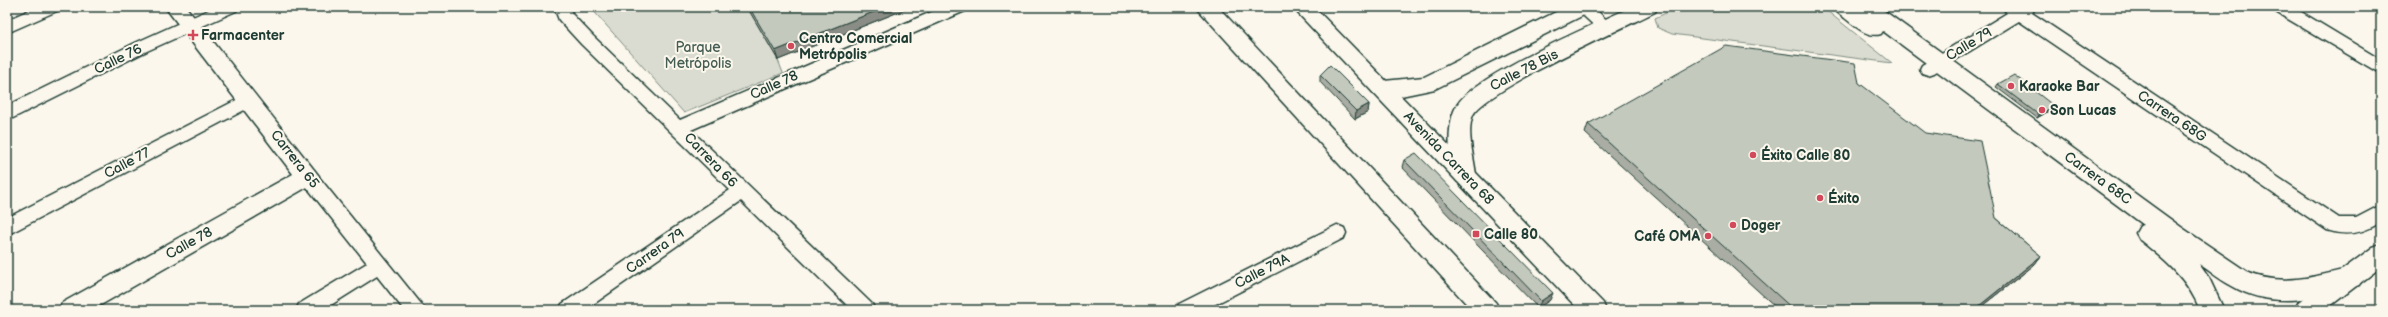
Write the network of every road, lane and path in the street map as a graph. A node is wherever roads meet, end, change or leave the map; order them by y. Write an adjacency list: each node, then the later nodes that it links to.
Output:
1 (51, 7): 15 (street)
2 (175, 7): 14 (main road, Carrera 65)
3 (230, 7): 14 (street, Calle 76)
4 (562, 7): 22 (street, Carrera 66)
5 (959, 7): 22 (street, Calle 78)
6 (1206, 7): 39 (main road)
7 (1302, 7): 19 (main road, Avenida Carrera 68)
8 (1582, 7): 16 (street); 19 (main road)
9 (1648, 7): 16 (main road, Calle 78 Bis)
10 (1844, 7): 17 (main road, Carrera 68C)
11 (1865, 7): 17 (main road, Carrera 68C)
12 (2280, 7): 18 (street)
13 (2020, 9): 17 (street, Calle 79); 26 (street, Carrera 68G)
14 (189, 26): 20 (main road, Carrera 65); 21 (street, Calle 76)
15 (7, 27)
16 (1607, 28): 23 (main road, Calle 78 Bis)
17 (1934, 66): 28 (main road, Carrera 68C)
18 (2381, 68)
19 (1382, 88): 23 (main road, Avenida Carrera 68)
20 (248, 100): 24 (main road, Carrera 65); 27 (street, Calle 77)
21 (7, 114)
22 (679, 128): 25 (street, Carrera 66)
23 (1465, 175): 40 (main road, Avenida Carrera 68)
24 (308, 176): 31 (street, Carrera 65); 33 (main road, Calle 78)
25 (741, 192): 36 (street, Carrera 79); 37 (street, Carrera 66)
26 (2381, 212)
27 (7, 227)
28 (2153, 228): 32 (main road, Carrera 68C); 41 (main road, Carrera 68C)
29 (1337, 233): 38 (street, Calle 79A)
30 (2381, 254): 32 (main road)
31 (380, 265): 34 (street); 35 (street, Carrera 65)
32 (2351, 278): 42 (main road)
33 (71, 310)
34 (306, 310)
35 (416, 310)
36 (569, 310)
37 (865, 310)
38 (1186, 310)
39 (1487, 310)
40 (1594, 310)
41 (2212, 310)
42 (2307, 310)

